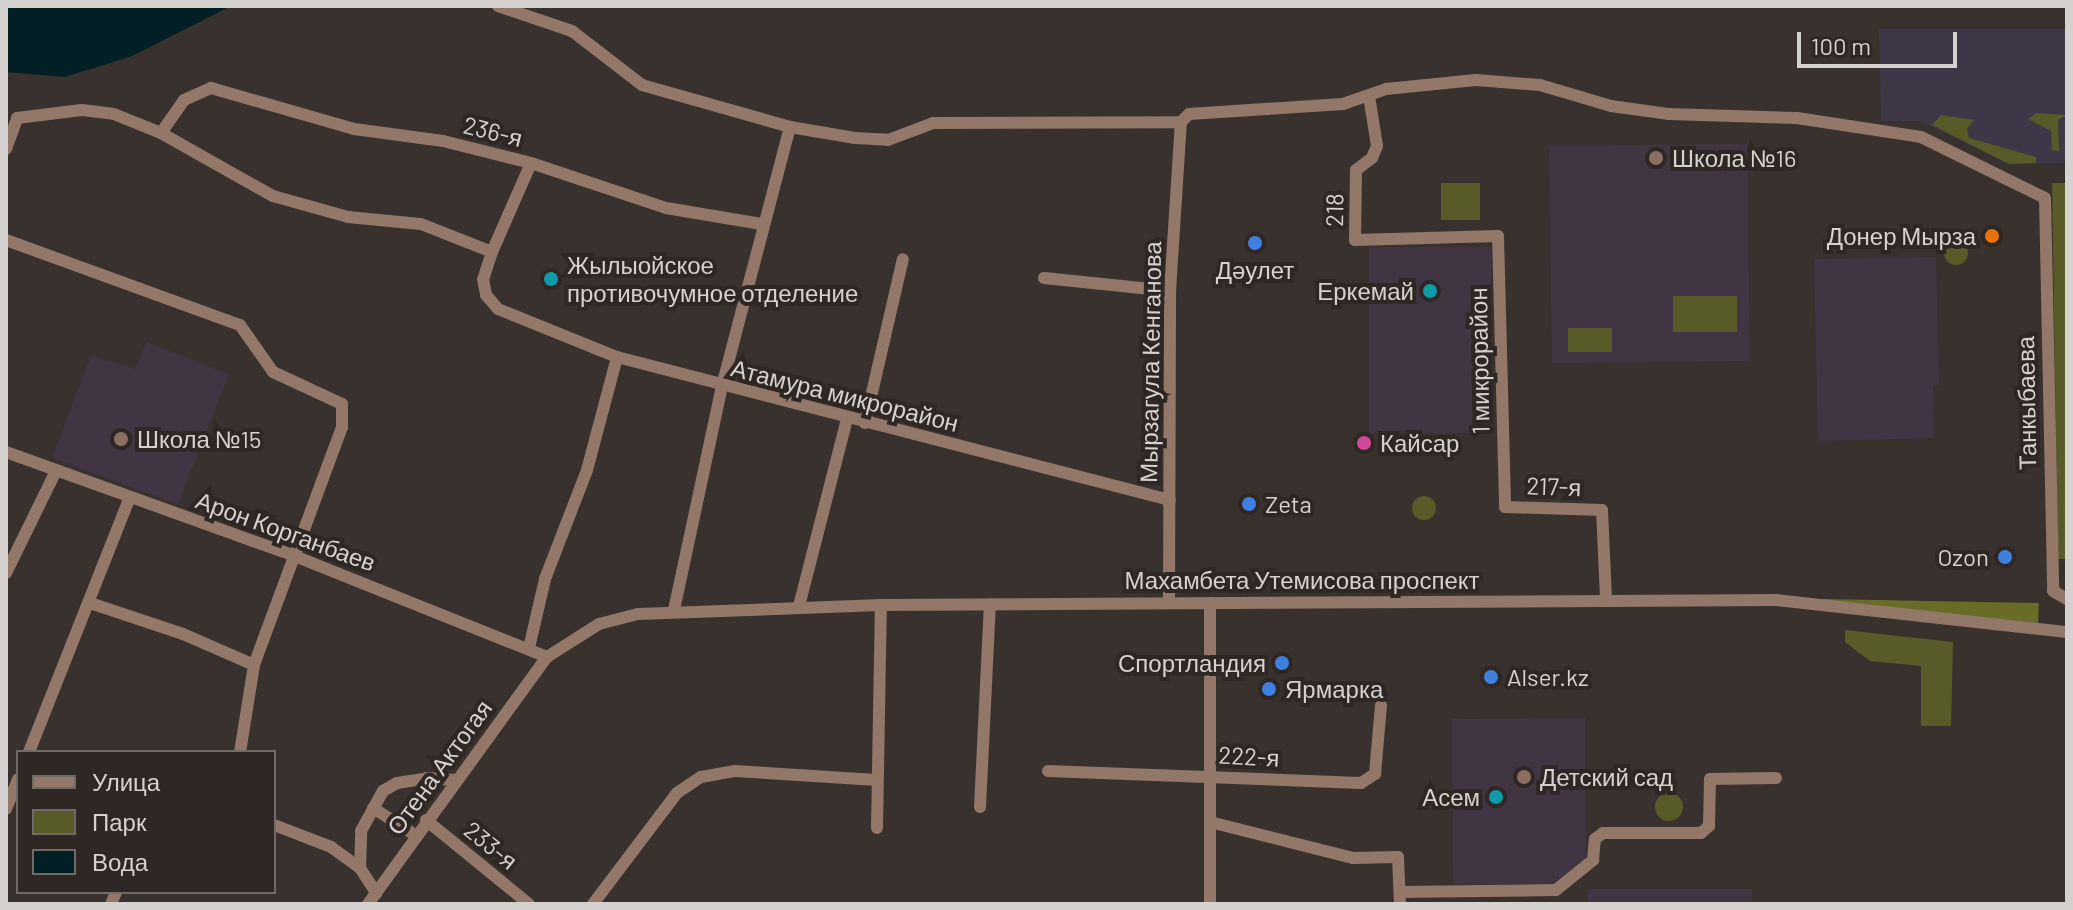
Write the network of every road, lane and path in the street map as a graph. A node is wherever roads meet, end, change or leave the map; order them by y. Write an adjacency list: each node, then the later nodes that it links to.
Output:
1 (498, 6): 4 (street)
2 (1369, 96): 3 (street); 9 (street, 218); 27 (street, Танкыбаева)
3 (1181, 122): 4 (street); 14 (street, Мырзагула Кенганова)
4 (790, 127): 8 (street)
5 (161, 133): 6 (street); 7 (street, 236-я); 11 (street)
6 (6, 149)
7 (531, 163): 8 (street, 236-я); 11 (street)
8 (762, 224): 16 (street)
9 (1498, 236): 23 (street, 1 микрорайон)
10 (6, 240): 24 (street)
11 (492, 252): 15 (street, Атамура микрорайон)
12 (903, 259): 18 (street)
13 (1044, 278): 14 (street)
14 (1170, 291): 22 (street, Мырзагула Кенганова)
15 (617, 357): 16 (street, Атамура микрорайон); 36 (street)
16 (722, 386): 17 (street, Атамура микрорайон); 34 (street)
17 (847, 419): 18 (street, Атамура микрорайон); 33 (street)
18 (865, 423): 22 (street, Атамура микрорайон)
19 (6, 452): 20 (street, Арон Корганбаев)
20 (56, 471): 21 (street, Арон Корганбаев); 25 (street)
21 (130, 497): 24 (street, Арон Корганбаев); 28 (street)
22 (1170, 500): 29 (street, Мырзагула Кенганова)
23 (1505, 507): 26 (street, 217-я)
24 (292, 555): 36 (street, Арон Корганбаев); 38 (street)
25 (6, 573)
26 (1606, 599): 30 (street, Махамбета Утемисова проспект); 35 (street, Махамбета Утемисова проспект)
27 (2067, 599)
28 (90, 603): 38 (street); 40 (street)
29 (1169, 603): 30 (street, Махамбета Утемисова проспект); 31 (street, Махамбета Утемисова проспект)
30 (1210, 603): 43 (street)
31 (990, 604): 32 (street, Махамбета Утемисова проспект); 48 (street)
32 (881, 605): 33 (street, Махамбета Утемисова проспект); 46 (street)
33 (799, 606): 34 (street, Махамбета Утемисова проспект)
34 (674, 610): 37 (street, Махамбета Утемисова проспект)
35 (2067, 632)
36 (529, 648): 37 (street, Арон Корганбаев)
37 (547, 657): 45 (street, Отена Актогая)
38 (254, 665): 41 (street)
39 (1381, 705): 43 (street, 222-я)
40 (30, 750)
41 (240, 750)
42 (1048, 771): 43 (street, 222-я)
43 (1208, 776): 52 (street)
44 (1776, 778): 58 (street)
45 (455, 780): 49 (street); 51 (street, Отена Актогая)
46 (877, 780): 54 (street); 61 (street)
47 (16, 784): 50 (street)
48 (980, 807)
49 (373, 808): 55 (street); 56 (street)
50 (6, 809)
51 (426, 820): 55 (street, Отена Актогая); 60 (street, 233-я)
52 (1210, 822): 58 (street); 62 (street)
53 (276, 826): 56 (street)
54 (877, 828)
55 (415, 835): 57 (street, Отена Актогая)
56 (360, 868): 57 (street)
57 (376, 893): 59 (street, Отена Актогая)
58 (1400, 898)
59 (368, 904)
60 (529, 904)
61 (593, 904)
62 (1210, 904)

